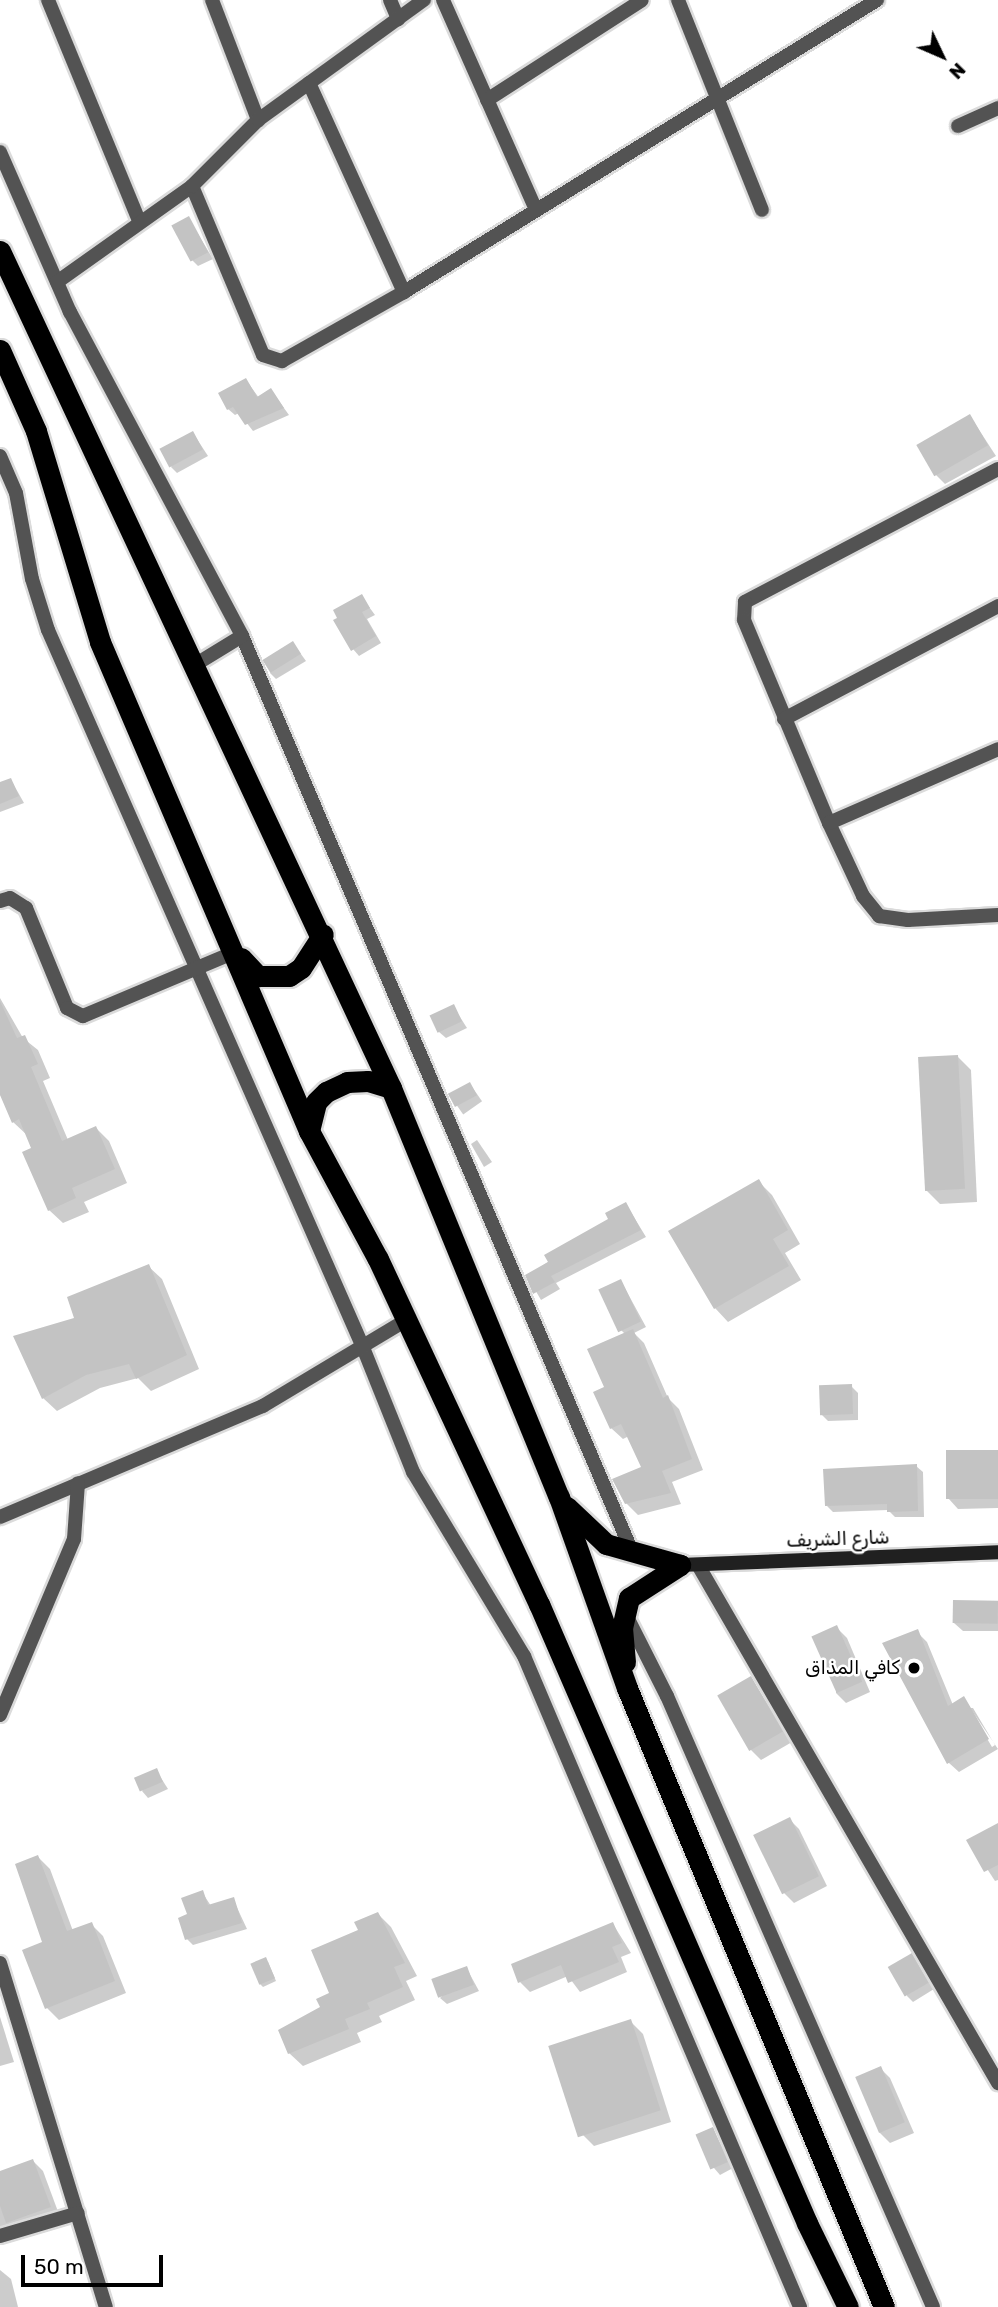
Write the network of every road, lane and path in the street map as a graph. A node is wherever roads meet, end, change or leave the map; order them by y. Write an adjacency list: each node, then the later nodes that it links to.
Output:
1 (48, 0): 20 (street)
2 (212, 0): 14 (street)
3 (390, 0): 9 (street)
4 (424, 0): 9 (street)
5 (443, 0): 12 (street)
6 (642, 0): 12 (street)
7 (678, 0): 11 (street)
8 (877, 0): 11 (street)
9 (398, 19): 10 (street)
10 (309, 83): 14 (street); 23 (street)
11 (717, 97): 18 (street); 19 (street)
12 (487, 100): 18 (street)
13 (998, 108): 15 (street)
14 (258, 120): 17 (street)
15 (958, 126)
16 (0, 152): 22 (street)
17 (192, 186): 20 (street); 23 (street)
18 (536, 210): 23 (street)
19 (762, 210)
20 (139, 220): 22 (street)
21 (0, 251): 29 (highway)
22 (57, 282): 28 (street)
23 (404, 292)
24 (0, 350): 36 (highway)
25 (0, 456): 37 (street)
26 (998, 470): 30 (street)
27 (998, 607): 30 (street)
28 (242, 636): 29 (street); 46 (street)
29 (193, 667): 35 (highway)
30 (784, 719): 32 (street)
31 (998, 749): 32 (street)
32 (829, 823): 34 (street)
33 (0, 901): 37 (street)
34 (998, 915)
35 (323, 934): 36 (highway); 38 (highway)
36 (235, 951): 37 (street); 39 (highway)
37 (195, 968): 41 (street)
38 (391, 1088): 39 (highway); 43 (highway)
39 (309, 1131): 40 (highway)
40 (406, 1320): 41 (street); 57 (highway)
41 (362, 1345): 42 (street); 56 (street)
42 (78, 1483): 44 (street); 50 (street)
43 (559, 1497): 46 (highway); 49 (highway)
44 (0, 1517)
45 (998, 1552): 47 (main road, شارع الشريف)
46 (632, 1554): 47 (highway)
47 (689, 1565): 48 (highway); 52 (street)
48 (624, 1612): 49 (highway); 59 (street)
49 (627, 1688): 58 (highway)
50 (0, 1715)
51 (0, 1962): 53 (street)
52 (998, 2083)
53 (78, 2213): 54 (street); 55 (street)
54 (0, 2236)
55 (106, 2307)
56 (800, 2307)
57 (848, 2307)
58 (884, 2307)
59 (933, 2307)

